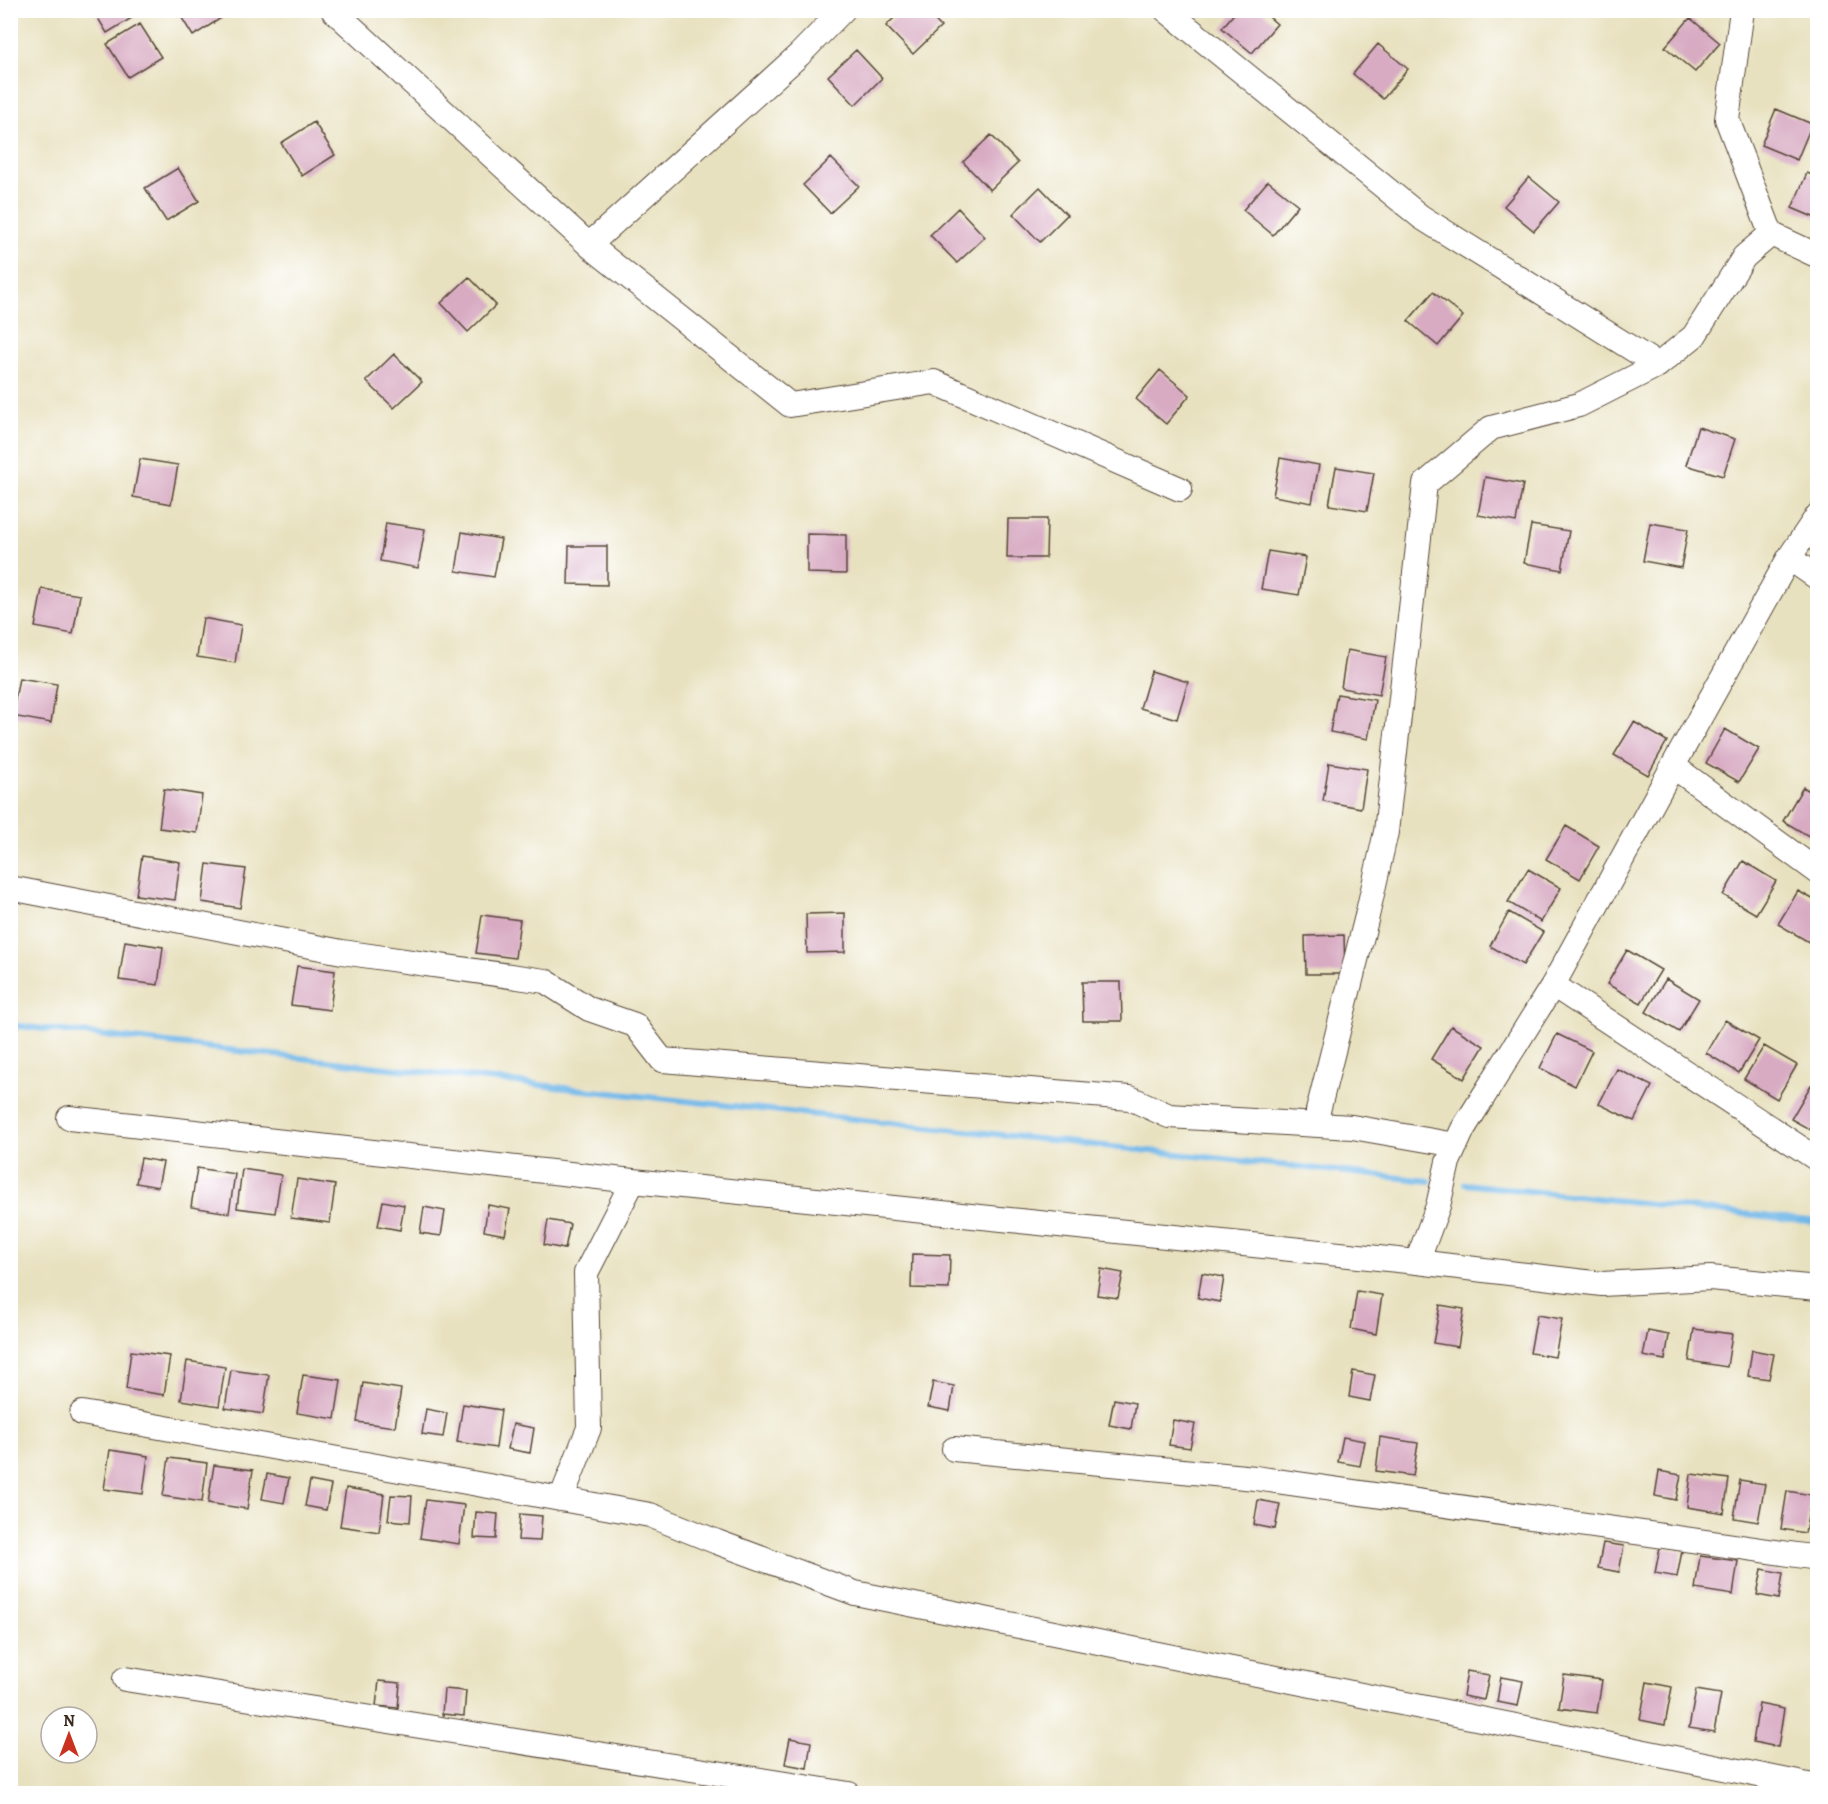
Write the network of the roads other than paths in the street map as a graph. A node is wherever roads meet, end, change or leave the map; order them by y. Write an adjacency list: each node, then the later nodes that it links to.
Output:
1 (333, 10): 6 (street)
2 (843, 10): 6 (street)
3 (1166, 10): 8 (street)
4 (1742, 10): 5 (street)
5 (1771, 234): 7 (street); 8 (street)
6 (589, 245): 9 (street)
7 (1818, 256)
8 (1658, 365): 17 (street)
9 (1180, 489)
10 (1818, 514): 11 (street)
11 (1789, 558): 12 (street); 13 (street)
12 (1818, 578)
13 (1673, 766): 14 (street); 16 (street)
14 (1818, 873)
15 (10, 888): 19 (street)
16 (1553, 985): 19 (street); 20 (street)
17 (1318, 1111)
18 (69, 1118): 21 (street)
19 (1456, 1145): 22 (street)
20 (1817, 1160)
21 (633, 1181): 22 (street); 26 (street)
22 (1418, 1262): 23 (street)
23 (1818, 1288)
24 (82, 1413): 26 (street)
25 (954, 1449): 27 (street)
26 (561, 1499): 29 (street)
27 (1818, 1558)
28 (125, 1679): 30 (street)
29 (1818, 1787)
30 (849, 1794)

